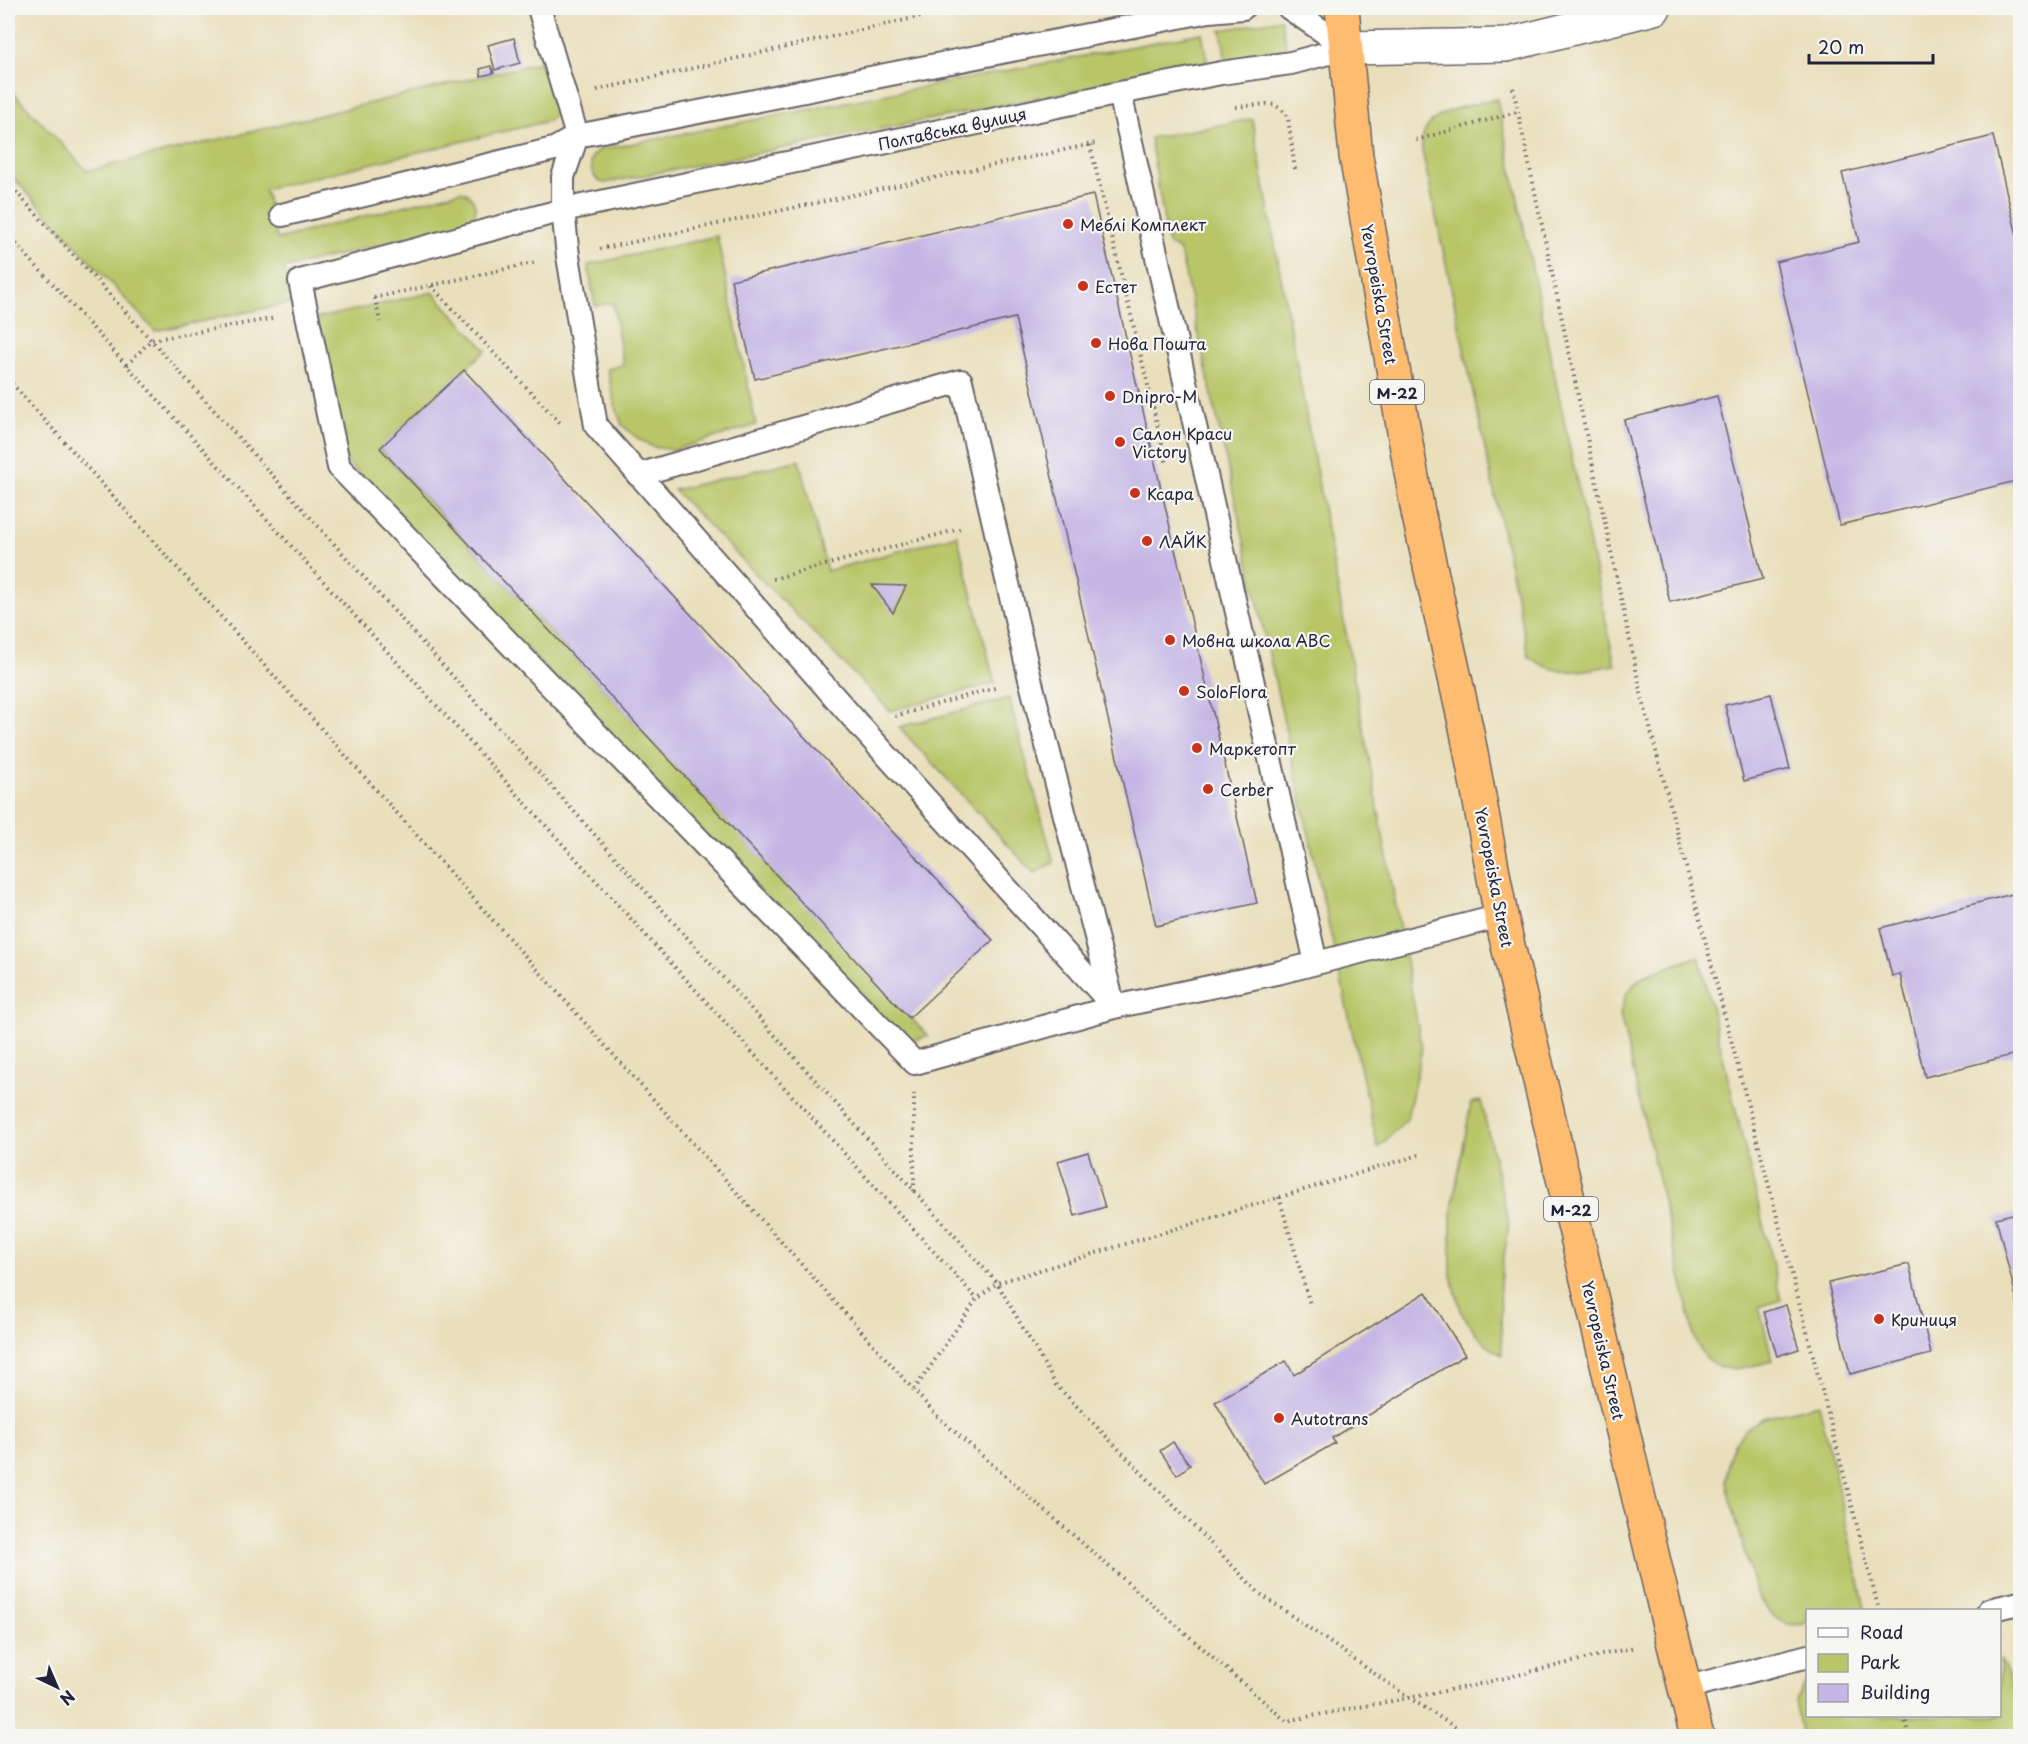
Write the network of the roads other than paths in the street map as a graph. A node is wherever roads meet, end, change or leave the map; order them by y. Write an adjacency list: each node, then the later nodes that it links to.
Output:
1 (539, 8): 8 (lane)
2 (1243, 8): 8 (lane)
3 (1289, 8): 6 (lane)
4 (1342, 8): 6 (highway, Yevropeiska Street / М-22)
5 (1654, 8): 6 (street)
6 (1347, 48): 7 (lane, Полтавська вулиця); 12 (highway, Yevropeiska Street / М-22)
7 (1120, 93): 9 (lane, Полтавська вулиця); 13 (lane)
8 (578, 136): 9 (lane); 10 (lane)
9 (563, 210): 11 (lane); 14 (lane, Полтавська вулиця)
10 (282, 215)
11 (638, 475): 14 (lane); 14 (lane)
12 (1501, 916): 13 (lane); 18 (highway, Yevropeiska Street / М-22)
13 (1317, 963): 14 (lane)
14 (1114, 1007)
15 (2020, 1603): 16 (lane)
16 (1997, 1609)
17 (1806, 1657): 18 (lane)
18 (1685, 1688): 19 (highway, Yevropeiska Street / М-22)
19 (1697, 1737)

